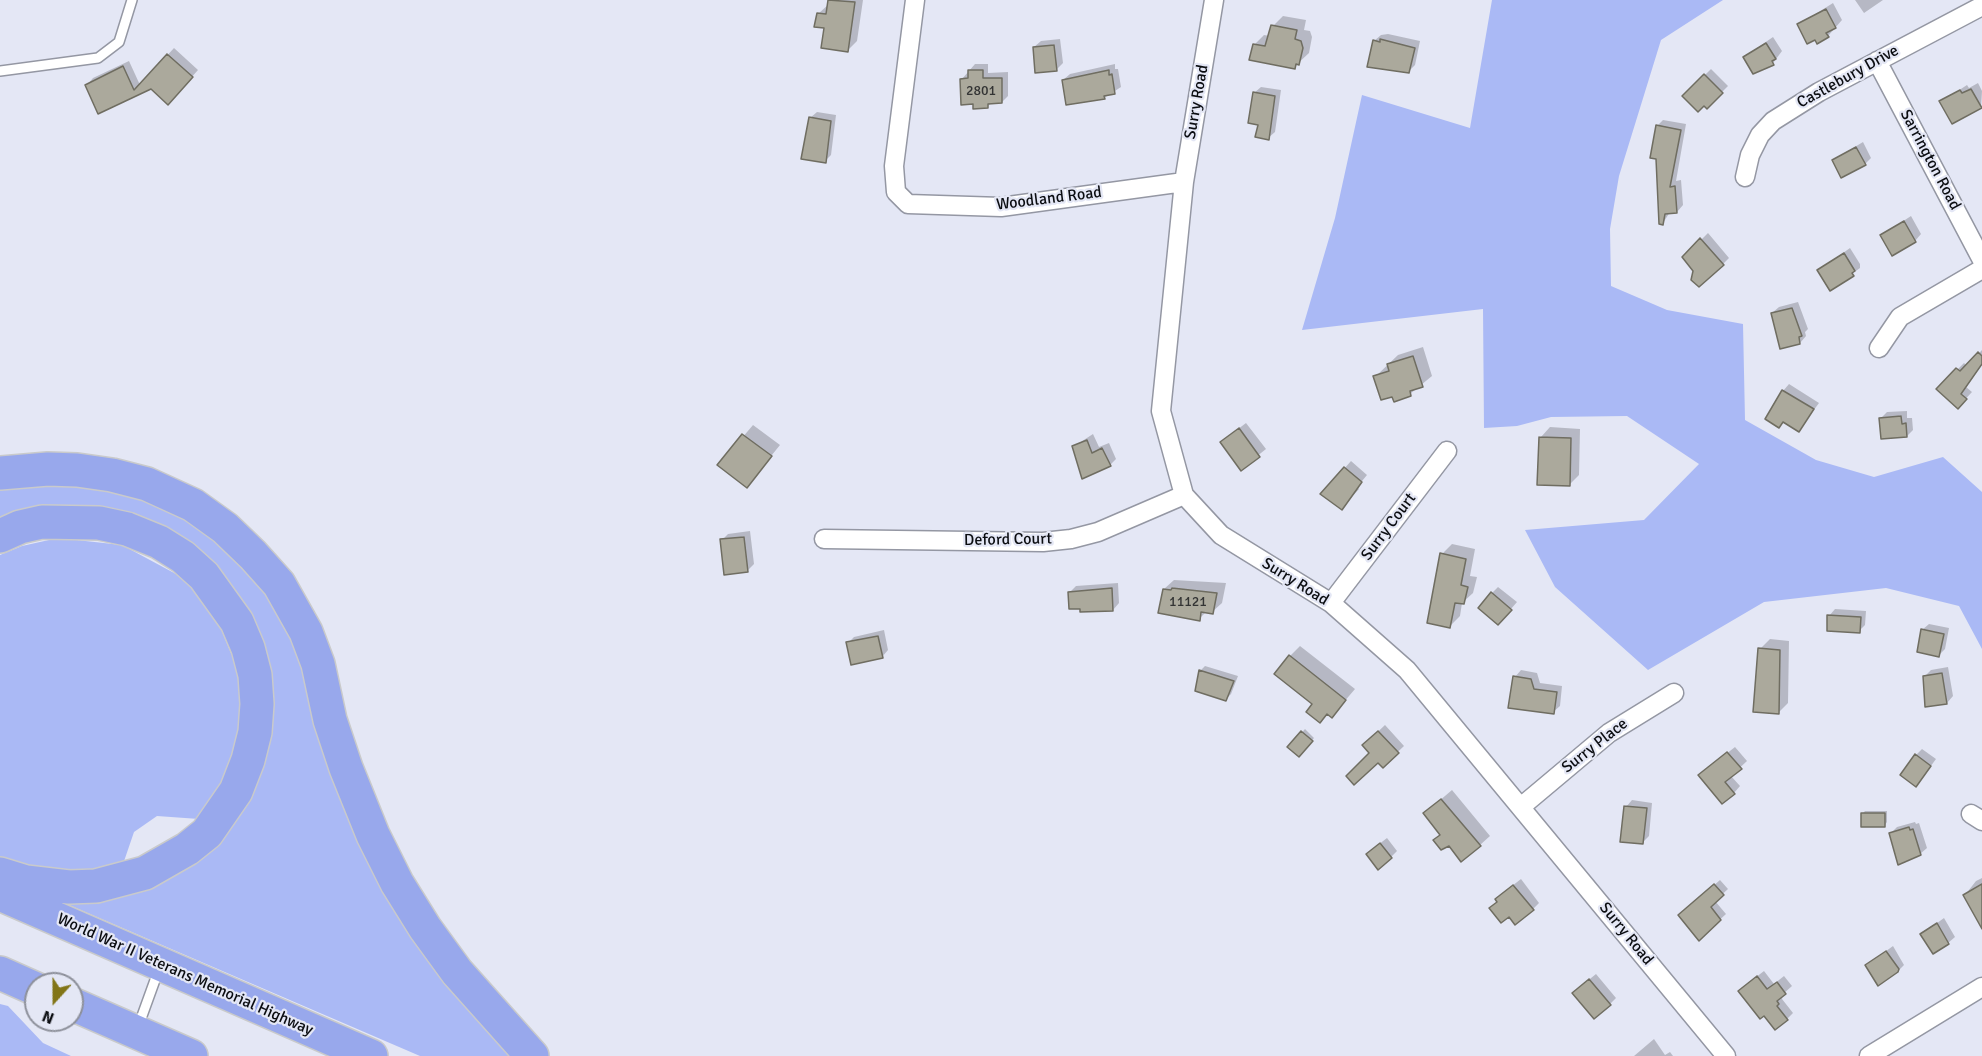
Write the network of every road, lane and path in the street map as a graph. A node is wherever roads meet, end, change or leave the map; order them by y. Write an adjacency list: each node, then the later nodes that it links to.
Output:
1 (132, 0): 6 (lane)
2 (915, 0): 8 (street, Woodland Road)
3 (1214, 0): 8 (street, Surry Road)
4 (1982, 6): 5 (street, Castlebury Drive)
5 (1877, 61): 7 (street, Castlebury Drive); 9 (street, Sarrington Road)
6 (0, 70)
7 (1745, 177)
8 (1184, 182): 14 (street, Surry Road)
9 (1982, 260)
10 (1982, 269): 11 (street)
11 (1879, 348)
12 (1447, 451): 17 (street, Surry Court)
13 (0, 473): 31 (highway)
14 (1184, 495): 16 (street, Deford Court); 17 (street, Surry Road)
15 (0, 536): 20 (highway)
16 (824, 540)
17 (1331, 603): 19 (street, Surry Road)
18 (1674, 693): 19 (street, Surry Place)
19 (1522, 806): 32 (street, Surry Road)
20 (0, 874)
21 (0, 894): 22 (highway, World War II Veterans Memorial Highway)
22 (161, 964): 27 (lane); 30 (highway, World War II Veterans Memorial Highway)
23 (0, 973): 24 (highway)
24 (24, 984)
25 (1982, 987): 33 (street)
26 (85, 1010): 27 (highway); 28 (highway)
27 (136, 1032): 29 (highway)
28 (158, 1056)
29 (191, 1056)
30 (371, 1056)
31 (532, 1056)
32 (1726, 1056)
33 (1869, 1056)

